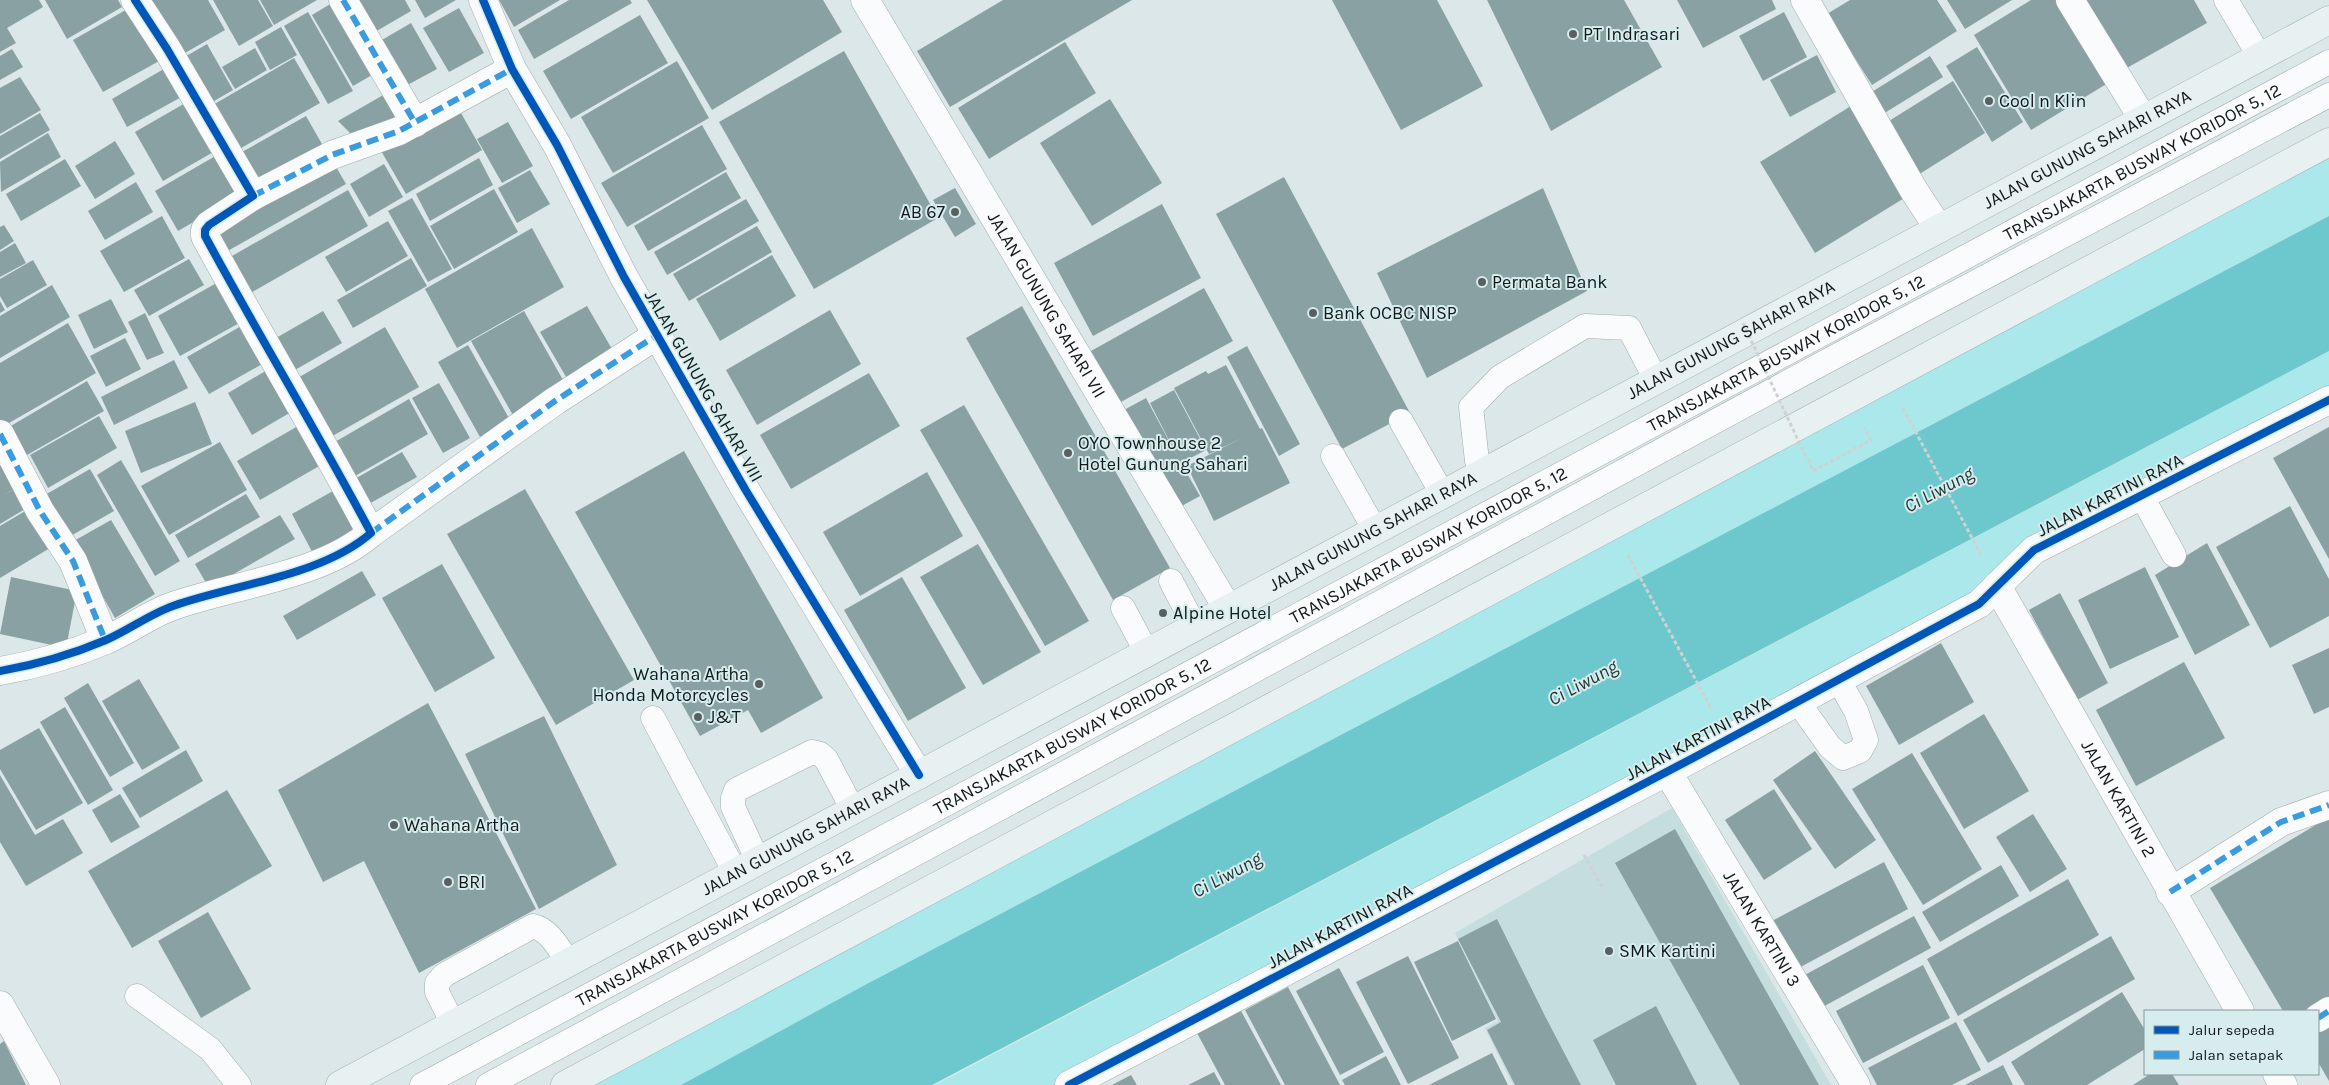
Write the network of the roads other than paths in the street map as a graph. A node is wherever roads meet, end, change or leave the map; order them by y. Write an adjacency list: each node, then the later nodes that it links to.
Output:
1 (134, 0): 16 (street)
2 (343, 0): 14 (street)
3 (483, 0): 11 (street, JALAN GUNUNG SAHARI VIII)
4 (865, 0): 33 (street, JALAN GUNUNG SAHARI VII)
5 (1805, 0): 17 (street)
6 (2070, 0): 13 (street)
7 (2226, 0): 9 (lane)
8 (2329, 20): 9 (main road, JALAN GUNUNG SAHARI RAYA)
9 (2260, 57): 13 (main road, JALAN GUNUNG SAHARI RAYA)
10 (2329, 62): 55 (lane, TRANSJAKARTA BUSWAY KORIDOR 5, 12)
11 (512, 69): 14 (street); 18 (street, JALAN GUNUNG SAHARI VIII)
12 (2329, 95): 56 (lane, TRANSJAKARTA BUSWAY KORIDOR 5, 12)
13 (2143, 119): 17 (main road, JALAN GUNUNG SAHARI RAYA)
14 (415, 122): 16 (street)
15 (2329, 142): 57 (main road)
16 (252, 196): 28 (street)
17 (1939, 229): 19 (main road, JALAN GUNUNG SAHARI RAYA)
18 (658, 335): 28 (street); 42 (street, JALAN GUNUNG SAHARI VIII)
19 (1656, 380): 24 (main road, JALAN GUNUNG SAHARI RAYA); 24 (lane)
20 (2329, 400): 25 (street, JALAN KARTINI RAYA)
21 (1401, 421): 26 (lane)
22 (0, 434): 35 (street)
23 (1333, 456): 27 (lane)
24 (1486, 472): 26 (main road, JALAN GUNUNG SAHARI RAYA)
25 (2141, 494): 29 (lane); 31 (street, JALAN KARTINI RAYA)
26 (1443, 495): 27 (main road, JALAN GUNUNG SAHARI RAYA)
27 (1375, 530): 33 (main road, JALAN GUNUNG SAHARI RAYA)
28 (372, 533): 35 (street)
29 (2174, 555)
30 (1170, 581): 34 (lane)
31 (1997, 586): 38 (street, JALAN KARTINI RAYA); 46 (street, JALAN KARTINI 2)
32 (1124, 608): 36 (lane)
33 (1228, 610): 34 (main road, JALAN GUNUNG SAHARI RAYA)
34 (1195, 627): 36 (main road, JALAN GUNUNG SAHARI RAYA)
35 (105, 640): 37 (street)
36 (1146, 651): 42 (main road, JALAN GUNUNG SAHARI RAYA)
37 (0, 671)
38 (1838, 680): 39 (street, JALAN KARTINI RAYA); 39 (lane)
39 (1798, 702): 41 (street, JALAN KARTINI RAYA)
40 (653, 718): 45 (lane)
41 (1667, 771): 58 (street, JALAN KARTINI RAYA); 59 (street, JALAN KARTINI 3)
42 (919, 775): 44 (main road, JALAN GUNUNG SAHARI RAYA)
43 (2329, 805): 46 (street)
44 (853, 810): 45 (main road, JALAN GUNUNG SAHARI RAYA); 45 (lane)
45 (747, 867): 47 (main road, JALAN GUNUNG SAHARI RAYA)
46 (2170, 892): 50 (street, JALAN KARTINI 2)
47 (569, 963): 51 (main road, JALAN GUNUNG SAHARI RAYA); 51 (lane)
48 (137, 996): 53 (lane)
49 (0, 1005): 52 (street)
50 (2239, 1010)
51 (453, 1024): 54 (main road, JALAN GUNUNG SAHARI RAYA)
52 (46, 1085)
53 (239, 1085)
54 (340, 1085)
55 (422, 1085)
56 (488, 1085)
57 (565, 1085)
58 (1069, 1085)
59 (1856, 1085)

